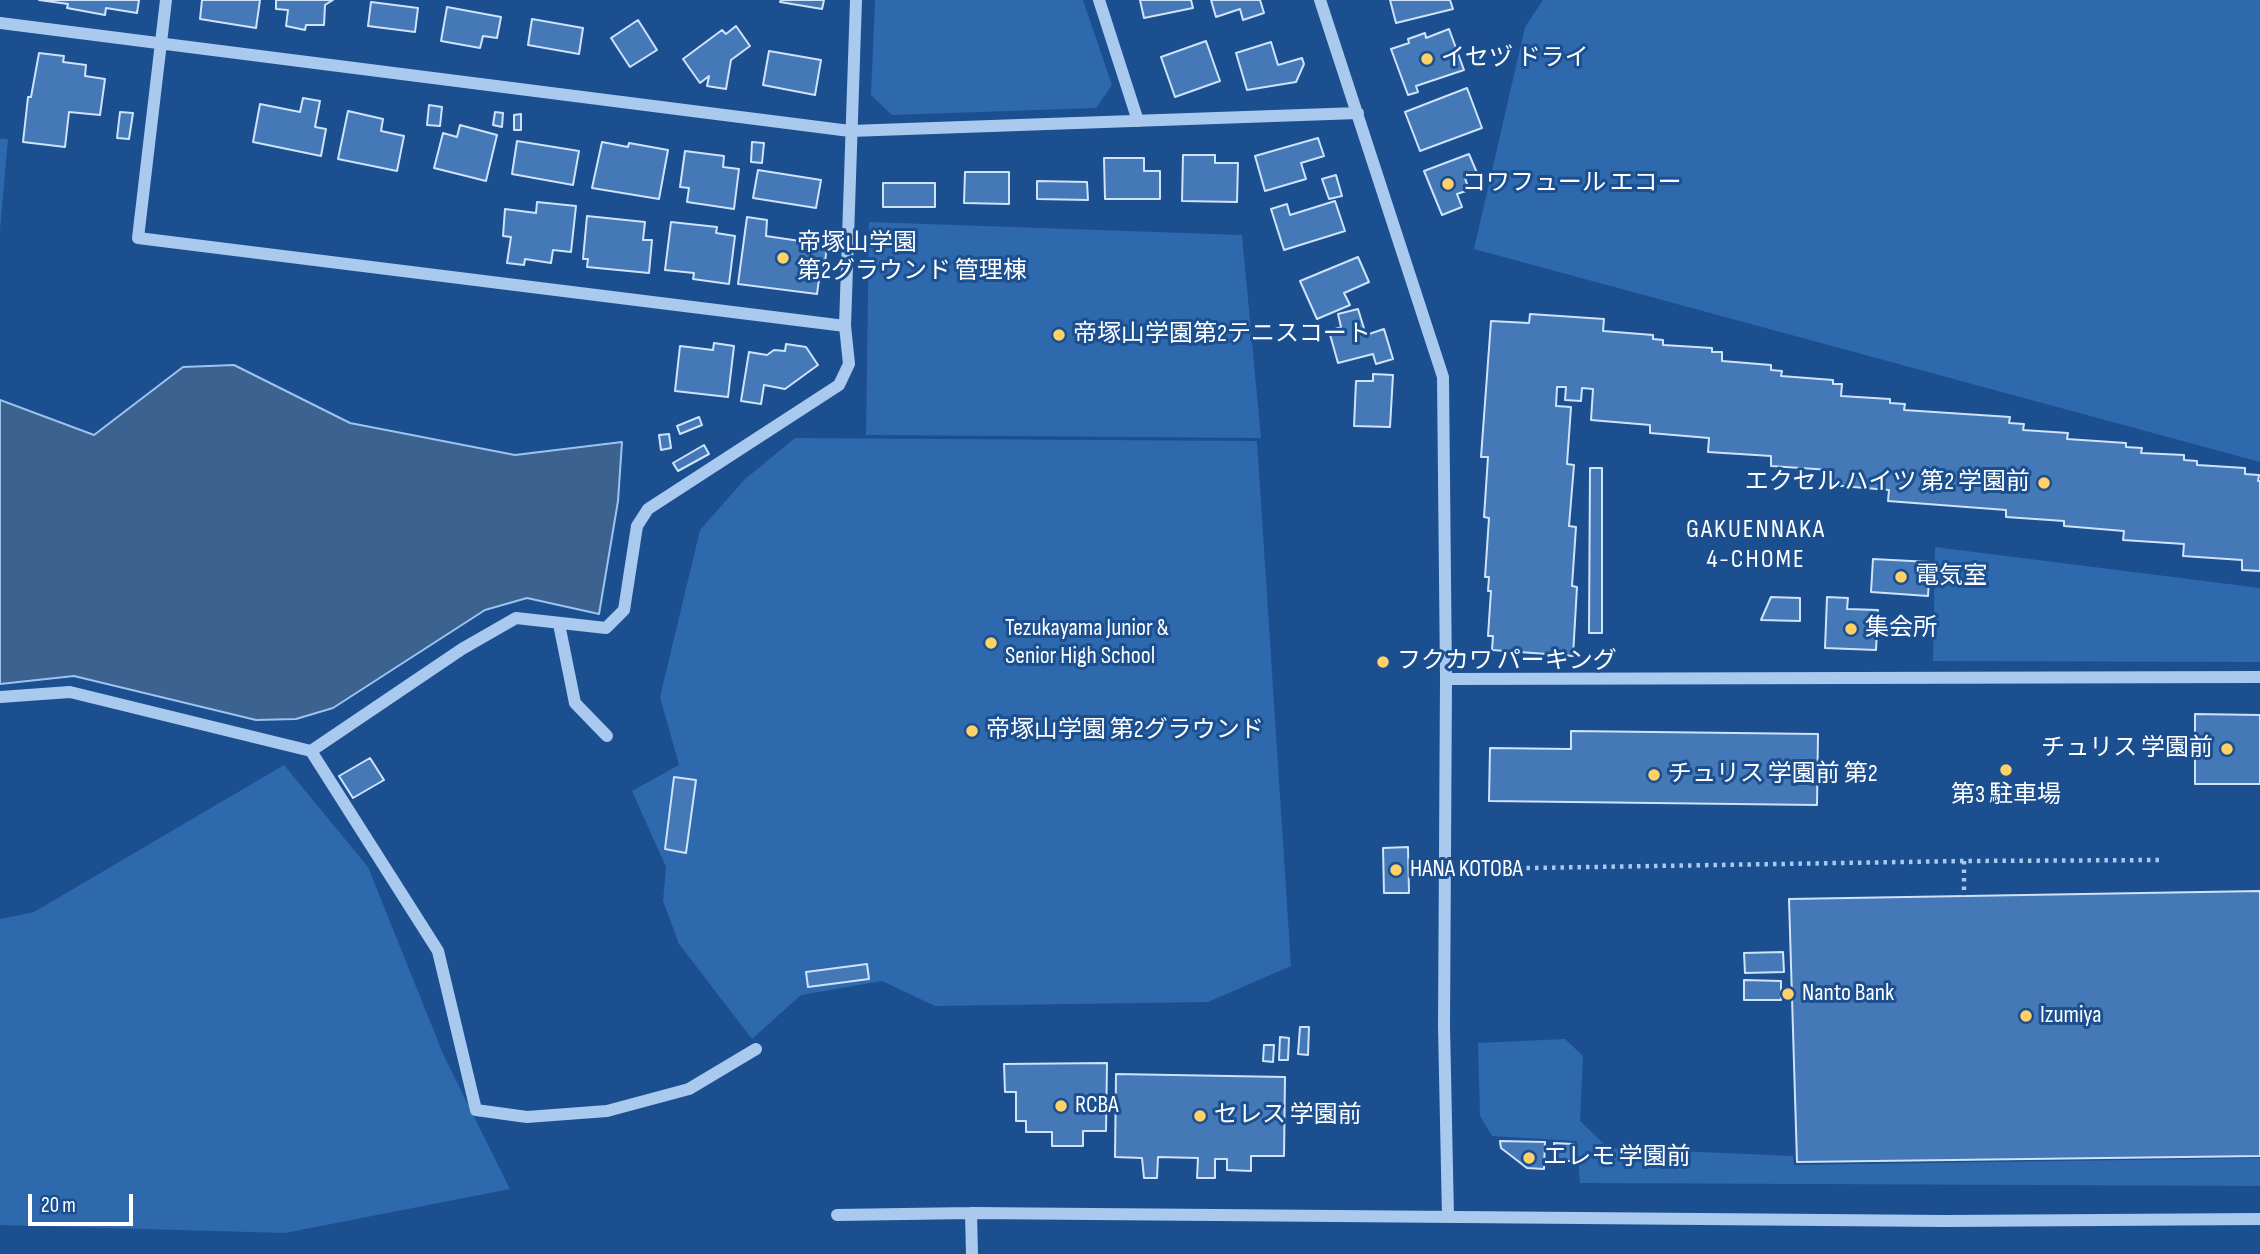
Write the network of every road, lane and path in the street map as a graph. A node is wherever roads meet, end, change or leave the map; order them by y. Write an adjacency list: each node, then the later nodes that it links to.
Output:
1 (166, 0): 6 (street)
2 (856, 0): 9 (street)
3 (1099, 0): 8 (street)
4 (1321, 0): 7 (street)
5 (0, 23): 6 (street)
6 (160, 44): 9 (street); 10 (street)
7 (1359, 113): 8 (street); 13 (street)
8 (1138, 121): 9 (street)
9 (850, 131): 10 (street)
10 (845, 326): 11 (street)
11 (559, 624): 15 (street); 16 (street)
12 (2260, 677): 13 (street)
13 (1446, 679): 19 (street)
14 (0, 697): 16 (street)
15 (607, 736)
16 (311, 751): 21 (street)
17 (2159, 860): 18 (path)
18 (1964, 861): 19 (path); 20 (path)
19 (1445, 869): 24 (street)
20 (1964, 896)
21 (756, 1049)
22 (971, 1213): 23 (street); 24 (street); 26 (street)
23 (837, 1215)
24 (1448, 1217): 25 (street)
25 (2260, 1219)
26 (972, 1254)

